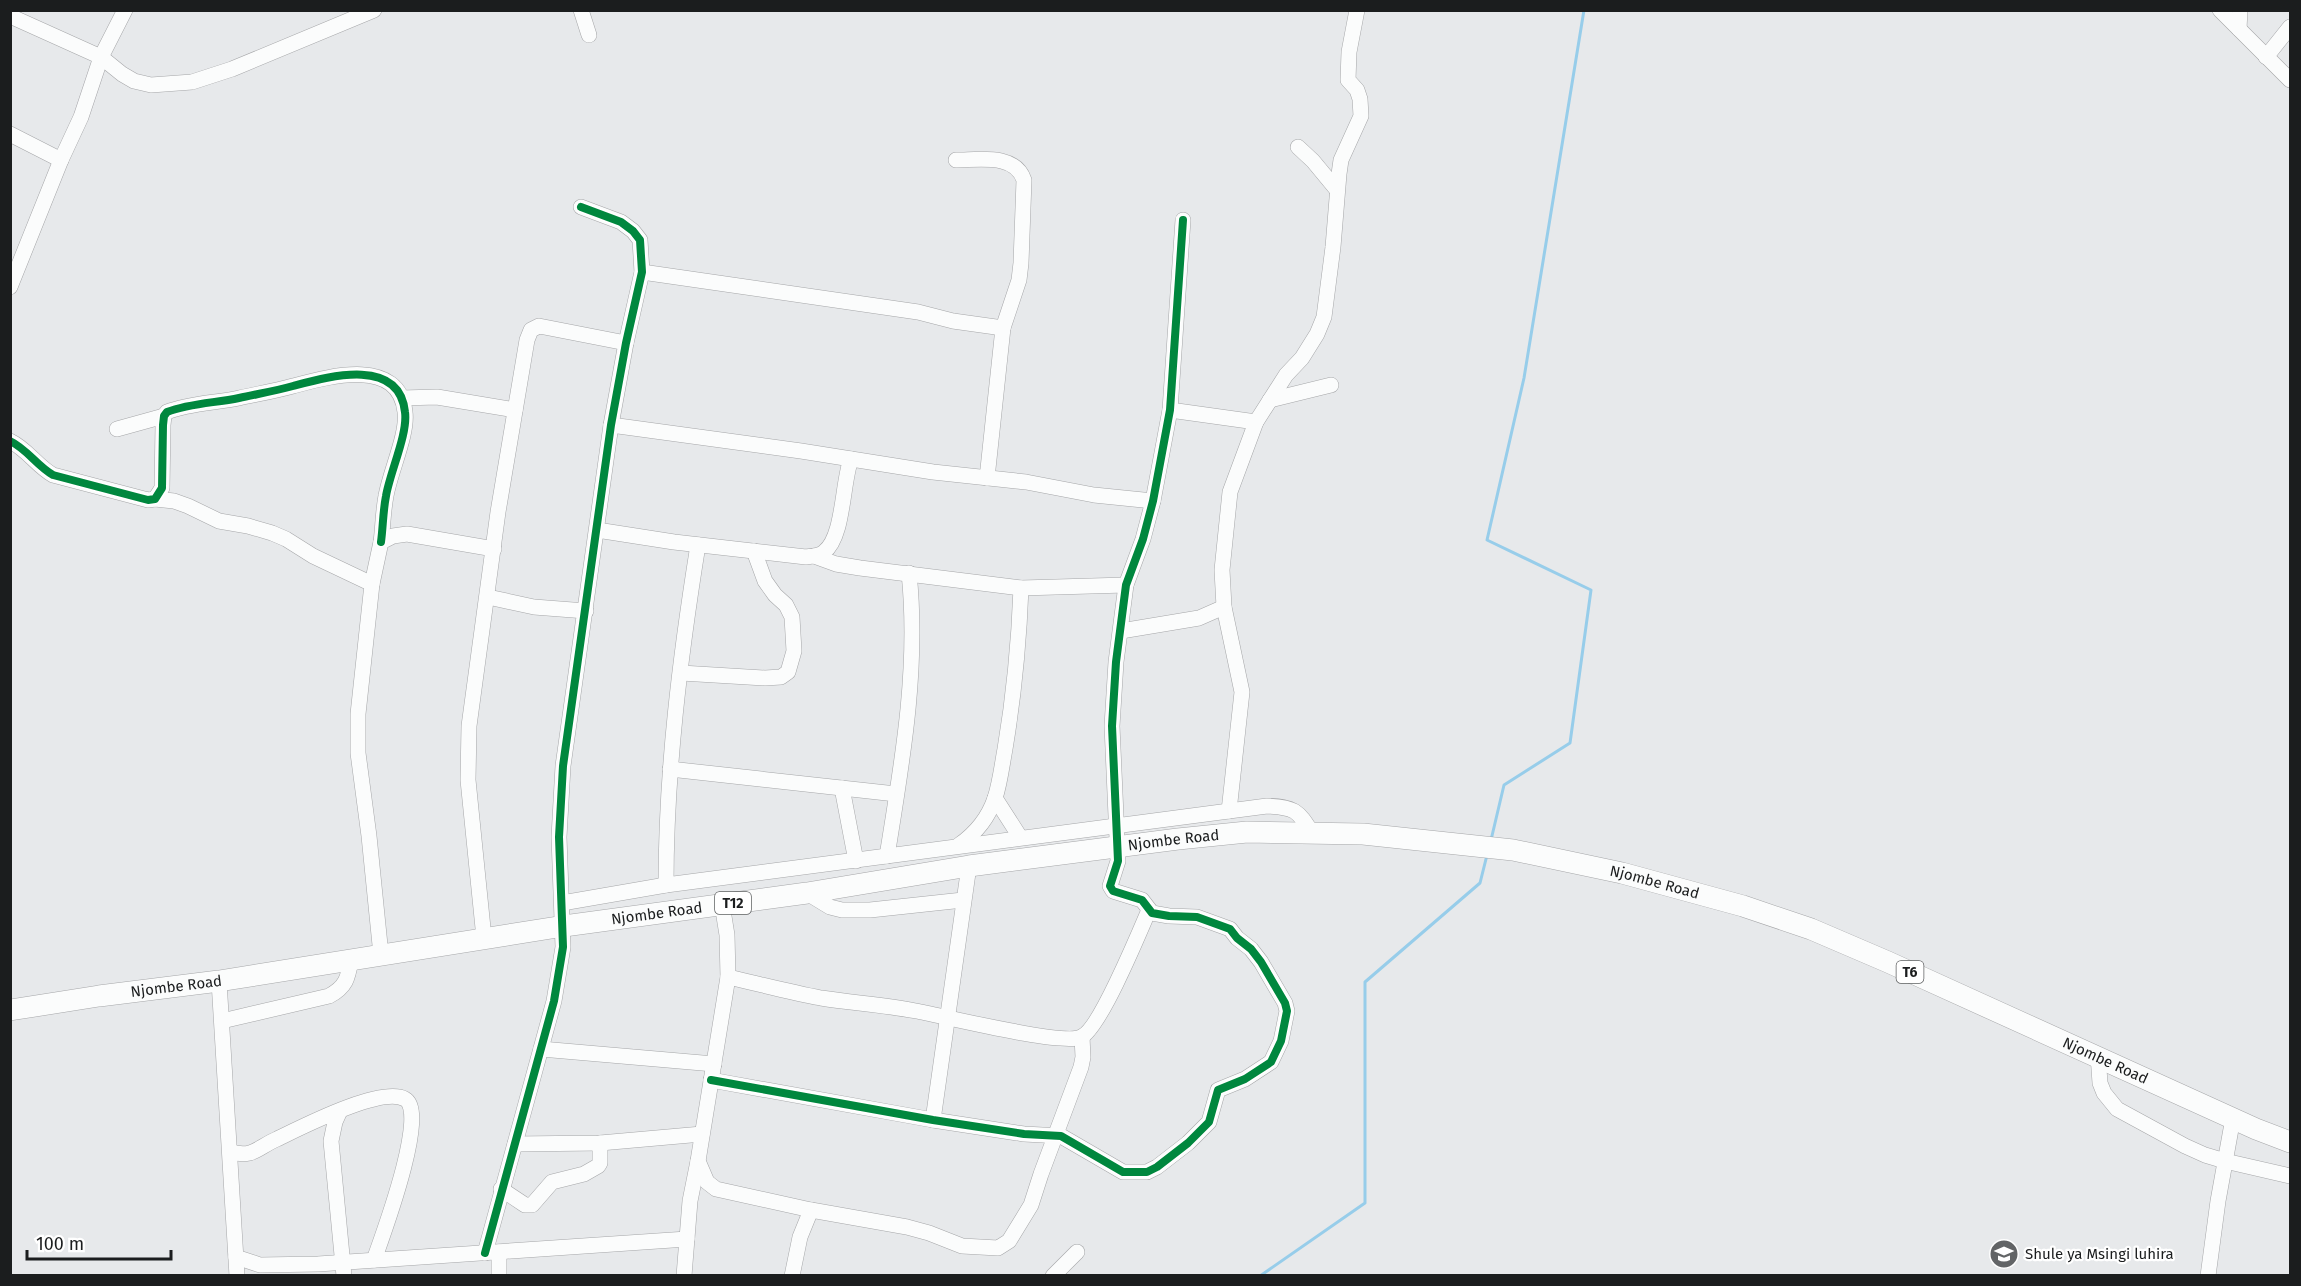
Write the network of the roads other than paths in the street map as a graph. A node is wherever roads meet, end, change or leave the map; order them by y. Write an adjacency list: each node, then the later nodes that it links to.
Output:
1 (125, 10): 11 (street)
2 (374, 10): 11 (street)
3 (581, 10): 10 (street)
4 (1357, 10): 18 (street)
5 (2220, 10): 9 (street)
6 (2240, 10): 9 (street)
7 (10, 16): 11 (street)
8 (2290, 27): 12 (street)
9 (2239, 29): 12 (street)
10 (589, 35)
11 (101, 57): 16 (street)
12 (2266, 57): 13 (street)
13 (2290, 80)
14 (10, 134): 16 (street)
15 (1298, 147): 18 (street)
16 (61, 160): 22 (street)
17 (956, 160): 23 (street)
18 (1337, 190): 27 (street)
19 (581, 207): 21 (street)
20 (1183, 220): 29 (street)
21 (642, 272): 23 (street); 24 (street)
22 (10, 287)
23 (1003, 328): 36 (street)
24 (626, 343): 28 (street); 32 (street)
25 (1331, 385): 27 (street)
26 (402, 398): 28 (street); 30 (street); 40 (street)
27 (1270, 400): 31 (street)
28 (515, 410): 42 (street)
29 (1170, 410): 31 (street); 38 (street)
30 (164, 416): 33 (street); 37 (street)
31 (1256, 422): 50 (street)
32 (611, 425): 35 (street); 39 (street)
33 (117, 429)
34 (10, 441): 37 (street)
35 (851, 459): 36 (street); 44 (street)
36 (987, 478): 38 (street)
37 (155, 499): 46 (street)
38 (1153, 501): 47 (street)
39 (597, 530): 41 (street); 51 (street)
40 (381, 542): 42 (street); 46 (street)
41 (698, 544): 43 (street); 53 (street)
42 (494, 549): 49 (street)
43 (754, 551): 44 (street); 53 (street)
44 (814, 556): 45 (street)
45 (909, 573): 48 (street); 56 (street)
46 (372, 584): 75 (street)
47 (1126, 585): 48 (street); 52 (street)
48 (1021, 588): 57 (street)
49 (488, 597): 51 (street); 74 (street)
50 (1224, 607): 52 (street); 58 (street)
51 (586, 611): 70 (street)
52 (1121, 631): 61 (street)
53 (681, 673): 54 (street)
54 (670, 770): 55 (street); 67 (street)
55 (842, 788): 56 (street); 65 (street)
56 (896, 794): 64 (street)
57 (995, 798): 60 (street); 63 (street)
58 (1229, 811): 59 (street); 61 (street)
59 (1312, 833): 61 (highway, Njombe Road / T12); 62 (highway, Njombe Road / T12)
60 (1020, 837): 61 (street); 63 (street)
61 (1115, 837): 66 (highway, Njombe Road / T12); 72 (street)
62 (1457, 843): 84 (highway, Njombe Road / T6)
63 (959, 845): 64 (street)
64 (887, 856): 65 (street)
65 (856, 861): 67 (street)
66 (969, 866): 68 (highway, Njombe Road / T12); 69 (street)
67 (666, 885): 70 (street)
68 (807, 892): 69 (street); 71 (highway, Njombe Road / T12)
69 (963, 900): 80 (street)
70 (562, 903): 73 (street)
71 (722, 904): 73 (highway, Njombe Road / T12); 77 (street)
72 (1149, 910): 82 (street); 91 (street)
73 (564, 926): 74 (highway, Njombe Road / T12); 83 (street)
74 (484, 938): 75 (highway, Njombe Road / T12)
75 (381, 955): 76 (highway, Njombe Road / T12)
76 (351, 960): 78 (highway, Njombe Road / T12); 81 (street)
77 (728, 977): 80 (street); 85 (street)
78 (219, 981): 79 (highway, Njombe Road / T12); 81 (street)
79 (10, 1010)
80 (947, 1017): 82 (street); 89 (street)
81 (222, 1021): 95 (street)
82 (1082, 1037): 91 (street)
83 (541, 1049): 85 (street); 94 (street)
84 (2098, 1055): 88 (highway, Njombe Road / T6); 97 (street)
85 (714, 1064): 86 (street)
86 (711, 1080): 89 (street); 90 (street)
87 (340, 1111): 95 (street); 105 (street); 106 (street)
88 (2233, 1118): 92 (highway, Njombe Road / T6); 97 (street)
89 (933, 1120): 91 (street)
90 (702, 1134): 93 (street); 96 (street)
91 (1055, 1136): 100 (street)
92 (2290, 1142)
93 (600, 1143): 94 (street); 99 (street)
94 (515, 1144): 99 (street)
95 (231, 1152): 104 (street)
96 (698, 1161): 100 (street); 101 (street)
97 (2225, 1161): 98 (street); 112 (street)
98 (2290, 1176)
99 (501, 1189): 103 (street)
100 (811, 1210): 110 (street)
101 (687, 1239): 103 (street); 109 (street)
102 (1077, 1252): 111 (street)
103 (492, 1253): 105 (street); 108 (street)
104 (236, 1257): 106 (street); 107 (street)
105 (374, 1260): 106 (street)
106 (343, 1269)
107 (237, 1275)
108 (499, 1275)
109 (684, 1275)
110 (792, 1275)
111 (1053, 1275)
112 (2208, 1275)

